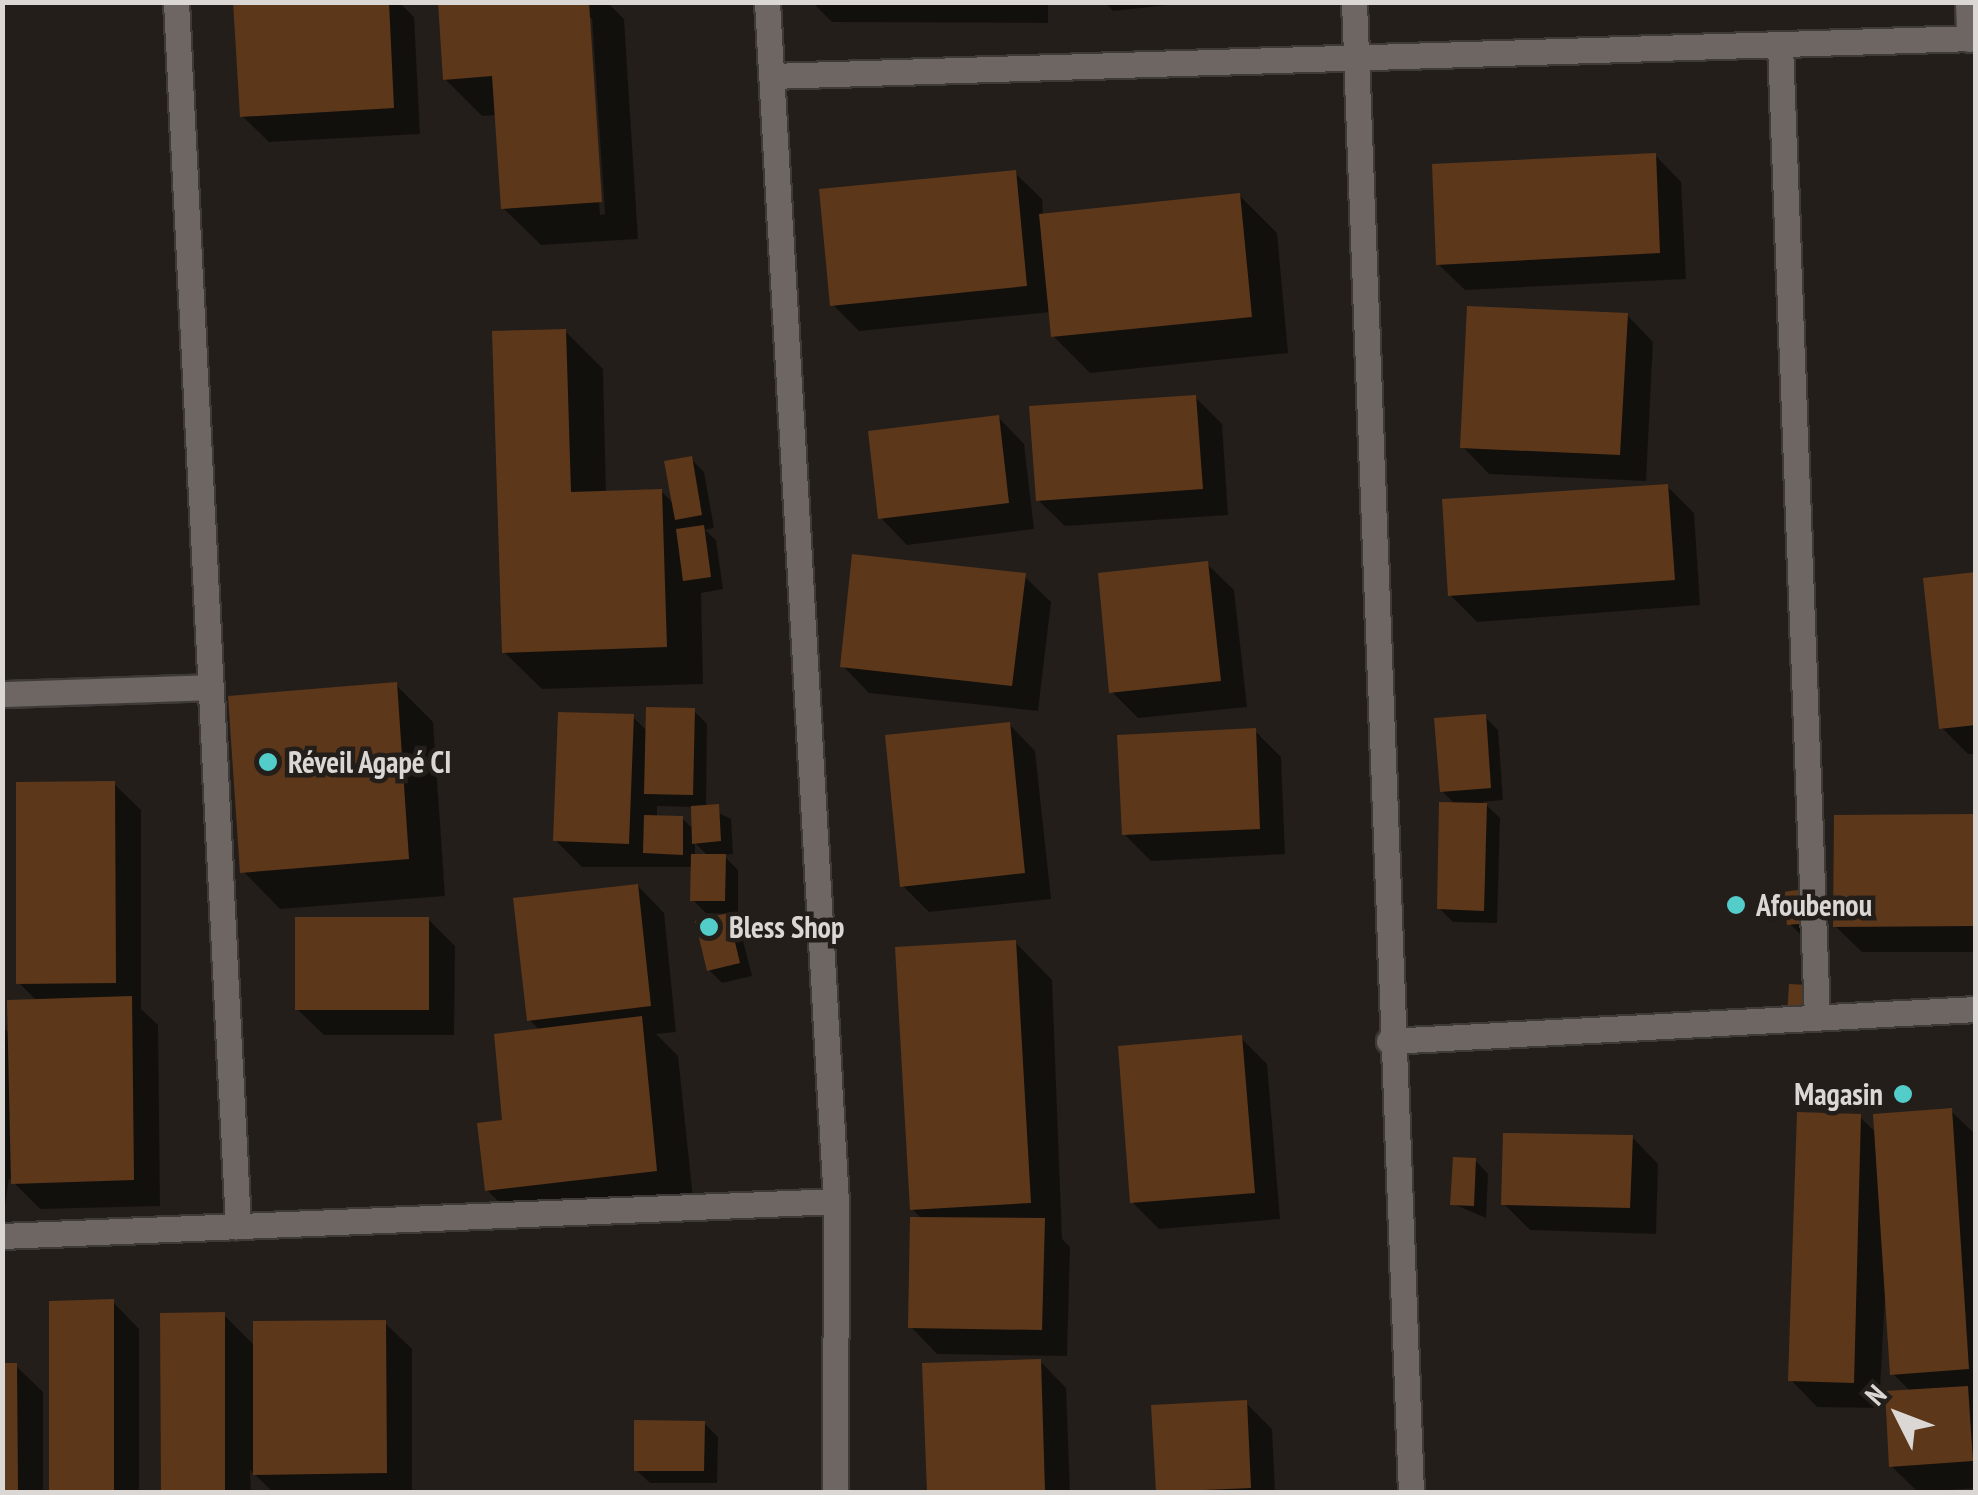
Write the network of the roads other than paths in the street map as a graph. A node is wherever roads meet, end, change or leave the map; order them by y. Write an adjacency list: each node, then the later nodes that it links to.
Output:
1 (176, 2): 9 (street)
2 (767, 2): 8 (street)
3 (1354, 2): 7 (street)
4 (1968, 2): 5 (street)
5 (1972, 38): 6 (street)
6 (1780, 44): 7 (street); 12 (street)
7 (1357, 57): 8 (street); 13 (street)
8 (771, 76): 14 (street)
9 (211, 687): 10 (street); 15 (street)
10 (2, 694)
11 (1976, 1009): 12 (street)
12 (1817, 1017): 13 (street)
13 (1388, 1041): 18 (street)
14 (836, 1201): 15 (street); 17 (street)
15 (238, 1226): 16 (street)
16 (2, 1236)
17 (835, 1492)
18 (1412, 1492)

